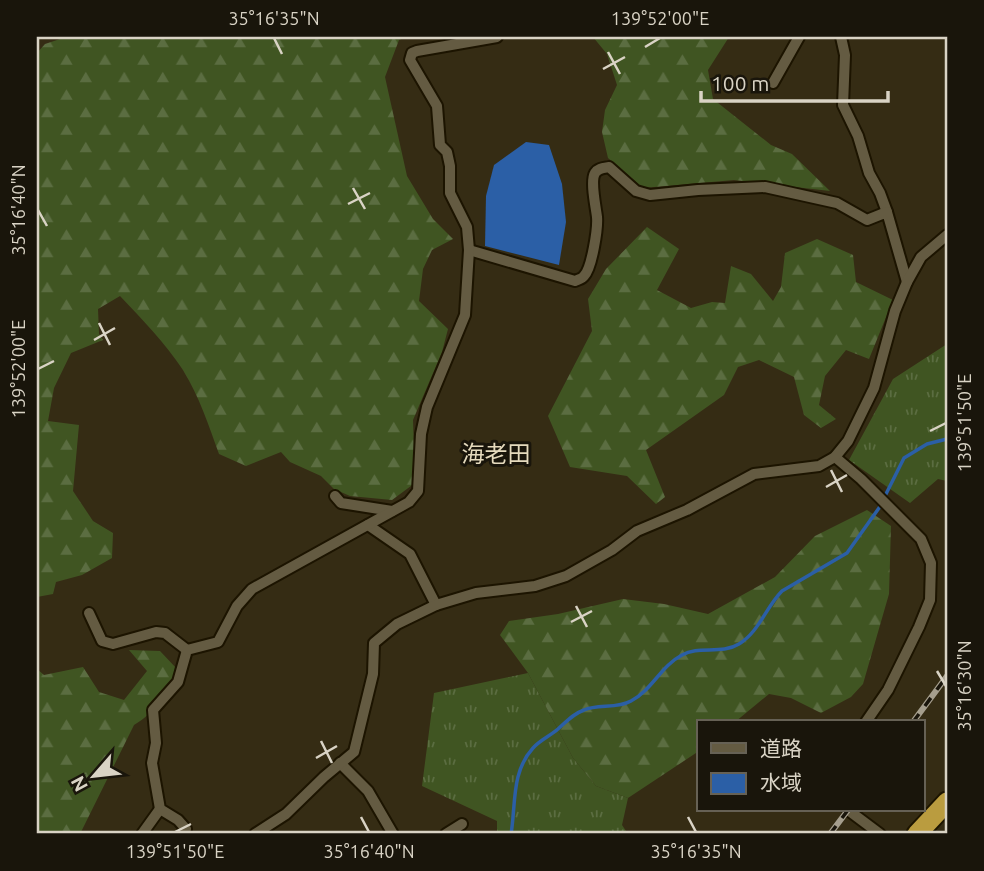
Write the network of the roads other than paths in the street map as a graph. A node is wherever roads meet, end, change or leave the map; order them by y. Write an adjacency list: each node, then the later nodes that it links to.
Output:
1 (497, 37): 7 (street)
2 (799, 37): 4 (street)
3 (841, 37): 5 (street)
4 (773, 83)
5 (887, 212): 7 (street); 8 (street)
6 (947, 235): 8 (street)
7 (468, 250): 11 (street)
8 (907, 282): 9 (street)
9 (835, 457): 13 (street); 16 (street)
10 (335, 496): 11 (street)
11 (392, 511): 12 (street)
12 (369, 525): 13 (street); 15 (street)
13 (436, 605): 17 (street)
14 (89, 613): 15 (street)
15 (187, 650): 19 (street)
16 (867, 720)
17 (340, 763): 25 (street); 26 (street)
18 (947, 802): 22 (highway)
19 (160, 809): 23 (street); 24 (street)
20 (851, 812): 28 (street)
21 (462, 824): 27 (street)
22 (931, 826)
23 (142, 834)
24 (184, 834)
25 (255, 834)
26 (393, 834)
27 (446, 834)
28 (880, 834)

